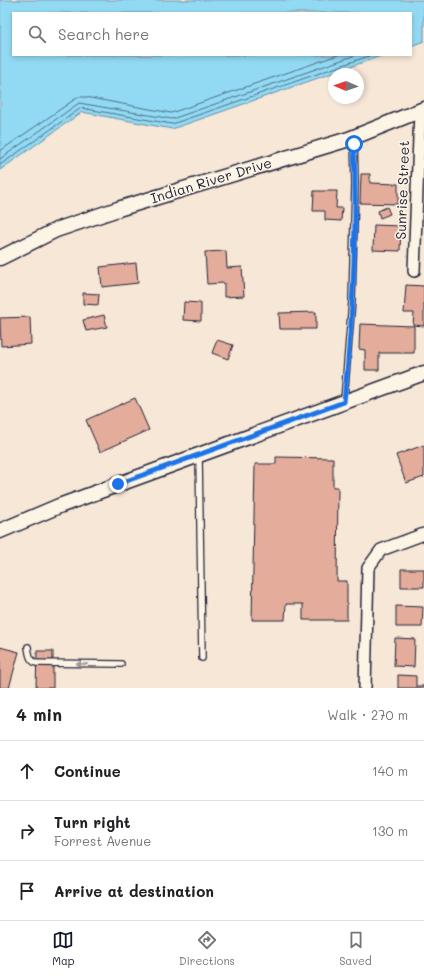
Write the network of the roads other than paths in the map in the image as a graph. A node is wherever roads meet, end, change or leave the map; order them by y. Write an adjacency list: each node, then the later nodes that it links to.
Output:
1 (422, 110): 2 (street, Indian River Drive); 4 (street, Sunrise Street)
2 (354, 137): 3 (street, Indian River Drive); 6 (lane)
3 (0, 258)
4 (414, 271)
5 (424, 373): 6 (street)
6 (344, 402): 7 (street)
7 (199, 455): 8 (street); 11 (lane)
8 (0, 531)
9 (424, 534): 13 (street)
10 (28, 647): 12 (lane, one-way to 10)
11 (202, 658)
12 (121, 664)
13 (365, 688)

